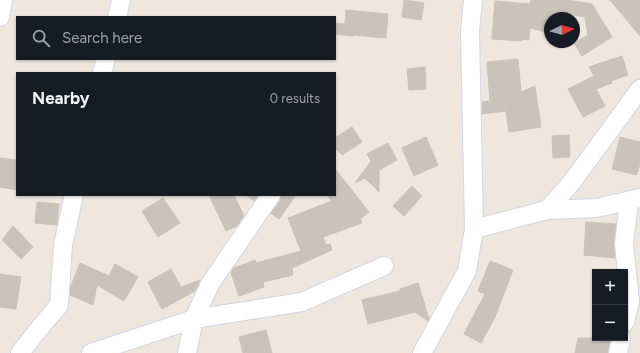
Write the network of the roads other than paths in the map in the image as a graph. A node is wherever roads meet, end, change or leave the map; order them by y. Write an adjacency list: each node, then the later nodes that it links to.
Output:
1 (3, 0): 5 (street)
2 (121, 0): 4 (street)
3 (472, 0): 13 (street)
4 (117, 16)
5 (0, 17)
6 (106, 60): 7 (street)
7 (102, 72)
8 (640, 90): 12 (street)
9 (74, 196): 18 (street)
10 (270, 196): 16 (street)
11 (634, 200): 12 (street); 15 (street)
12 (547, 210): 13 (street)
13 (474, 229): 21 (street)
14 (384, 266): 16 (street)
15 (628, 309)
16 (194, 319): 19 (street); 20 (street)
17 (620, 341): 22 (street)
18 (20, 353)
19 (91, 353)
20 (187, 353)
21 (422, 353)
22 (618, 353)

